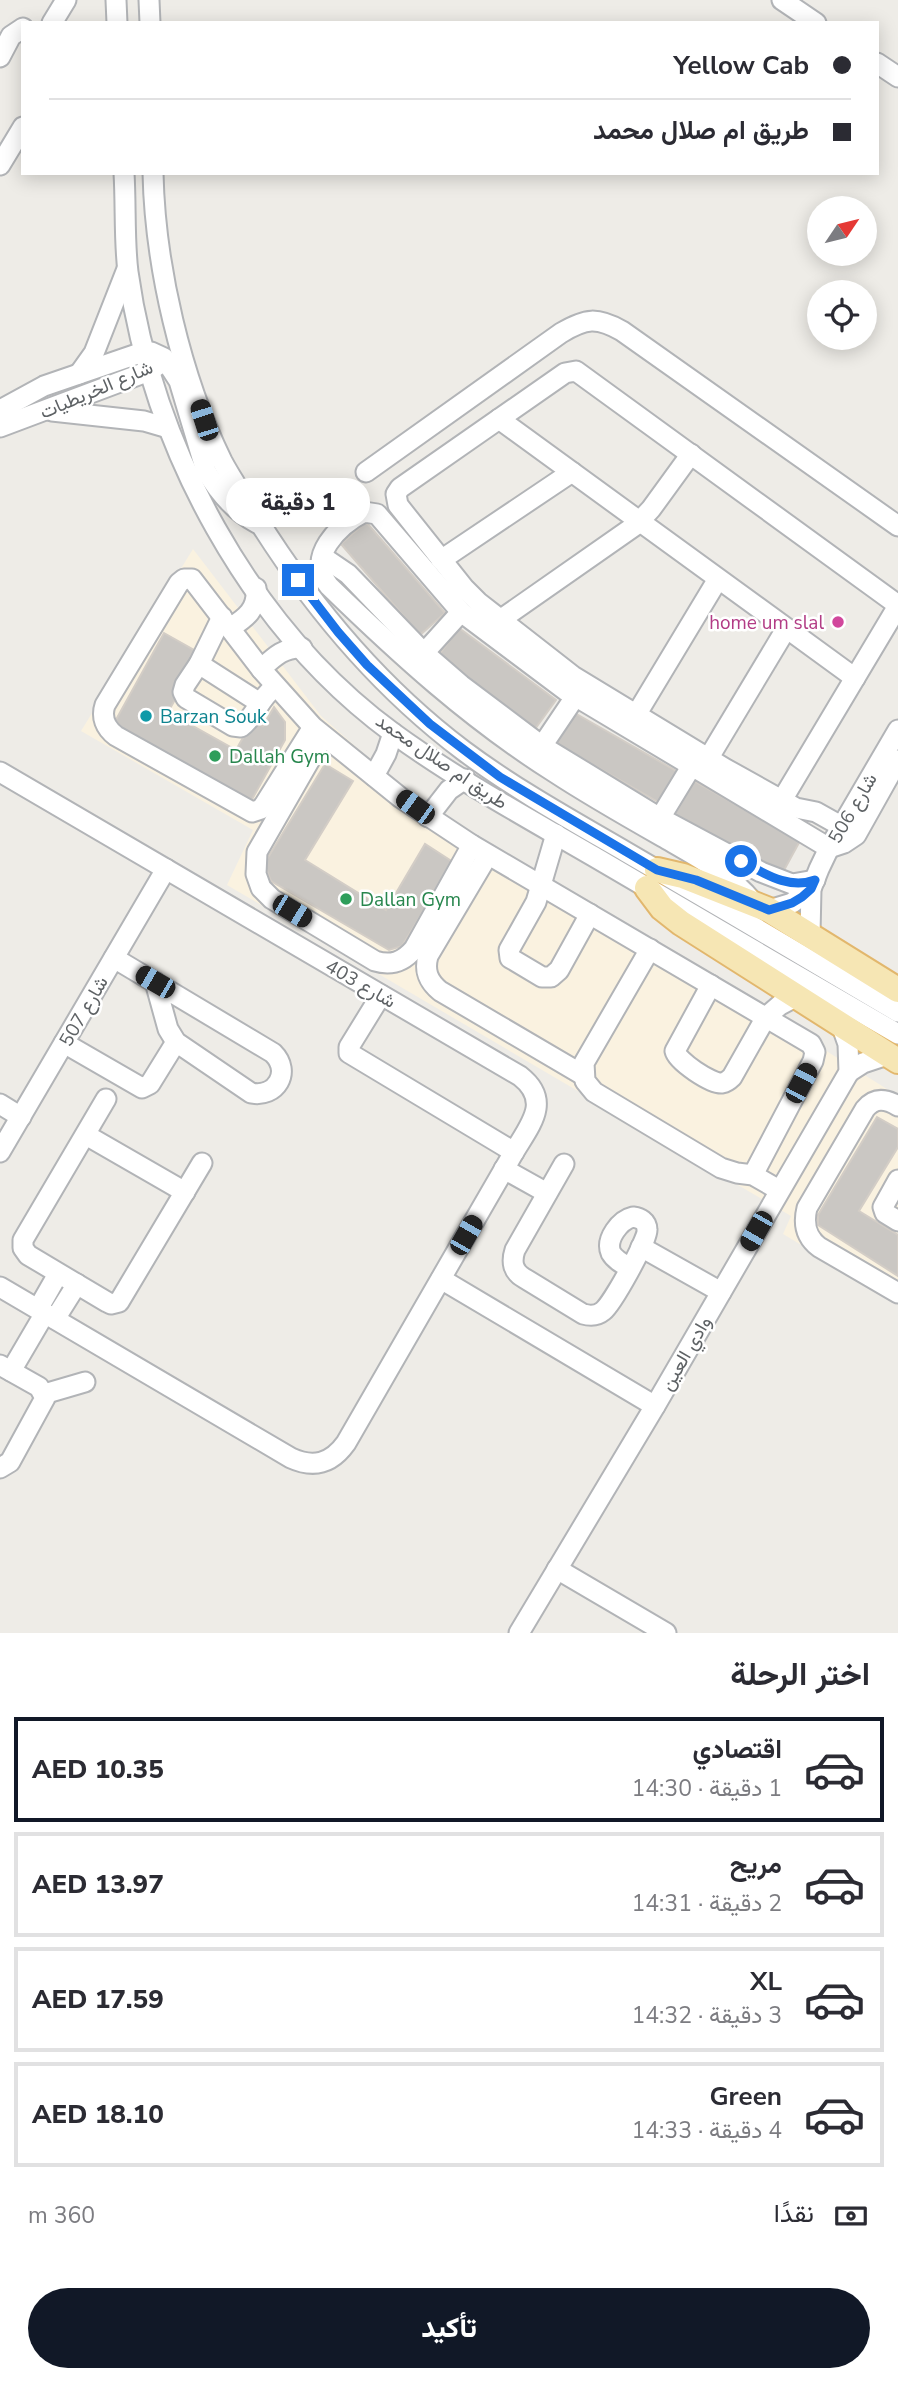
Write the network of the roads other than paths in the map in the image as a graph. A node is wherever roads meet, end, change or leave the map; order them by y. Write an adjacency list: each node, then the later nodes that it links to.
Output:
1 (66, 0): 5 (street)
2 (116, 0): 6 (street)
3 (149, 0): 7 (street)
4 (782, 0): 8 (street)
5 (53, 21)
6 (117, 21)
7 (149, 21)
8 (813, 21)
9 (21, 29): 10 (street)
10 (0, 57)
11 (879, 64): 12 (street)
12 (898, 77)
13 (21, 130): 14 (street)
14 (0, 166)
15 (124, 175): 17 (street, طريق ام صلال محمد)
16 (153, 175): 18 (street, طريق ام صلال محمد)
17 (128, 268): 19 (street, طريق ام صلال محمد); 20 (street)
18 (176, 332): 19 (street, شارع الخريطيات); 30 (street, طريق ام صلال محمد)
19 (152, 360): 20 (street, شارع الخريطيات); 22 (street, شارع الخريطيات); 25 (street, طريق ام صلال محمد); 30 (street)
20 (79, 374): 21 (street, شارع الخريطيات)
21 (0, 410)
22 (47, 410): 24 (street, شارع الخريطيات); 25 (street)
23 (499, 419): 26 (street); 28 (street); 33 (street)
24 (0, 427)
25 (168, 428): 35 (street, طريق ام صلال محمد)
26 (691, 454): 29 (street); 36 (street)
27 (366, 472): 31 (street)
28 (572, 472): 29 (street); 33 (street)
29 (640, 521): 34 (street); 38 (street)
30 (261, 525): 66 (street, طريق ام صلال محمد)
31 (898, 526)
32 (323, 557): 37 (street); 42 (street); 69 (street)
33 (441, 560): 38 (street)
34 (718, 579): 40 (street); 49 (street)
35 (256, 588): 39 (street); 41 (street, طريق ام صلال محمد)
36 (898, 605): 45 (street)
37 (461, 612): 42 (street); 47 (street)
38 (500, 620): 49 (street)
39 (226, 623): 43 (street); 44 (street); 51 (street)
40 (786, 629): 45 (street); 55 (street)
41 (302, 648): 44 (street); 52 (street, طريق ام صلال محمد)
42 (424, 653): 53 (street)
43 (200, 664): 48 (street); 48 (street)
44 (261, 669): 46 (street)
45 (855, 678): 59 (street)
46 (275, 687): 48 (street); 51 (street)
47 (575, 697): 53 (street); 55 (street)
48 (260, 703)
49 (636, 715): 55 (street)
50 (898, 730): 63 (street, شارع 506)
51 (318, 732): 57 (street); 64 (street)
52 (393, 733): 57 (street); 58 (street, طريق ام صلال محمد)
53 (542, 746): 61 (street)
54 (898, 760): 63 (street)
55 (700, 763): 59 (street); 61 (street); 63 (street)
56 (0, 772): 65 (street, شارع 403)
57 (374, 776): 60 (street)
58 (465, 779): 60 (street); 62 (street, طريق ام صلال محمد)
59 (789, 804): 63 (street)
60 (428, 817): 64 (street)
61 (660, 818): 67 (street)
62 (556, 834): 66 (street, طريق ام صلال محمد); 68 (street)
63 (835, 837): 67 (street, شارع 506)
64 (480, 850): 68 (street); 86 (street)
65 (166, 869): 73 (street, شارع 507); 77 (street, شارع 403)
66 (652, 879): 69 (main road); 78 (main road); 79 (street, طريق ام صلال محمد); 84 (street, طريق ام صلال محمد)
67 (813, 885): 69 (street); 71 (street, شارع 506)
68 (542, 886): 70 (street); 70 (street)
69 (762, 907): 71 (main road)
70 (590, 914): 72 (street)
71 (810, 934): 76 (main road)
72 (650, 949): 75 (street); 86 (street)
73 (114, 958): 74 (street); 83 (street, شارع 507)
74 (155, 982): 82 (street); 82 (street)
75 (711, 985): 80 (street); 80 (street)
76 (898, 990)
77 (381, 995): 93 (street, شارع 403); 93 (street)
78 (795, 997): 80 (street); 81 (main road)
79 (898, 1012)
80 (766, 1017): 96 (street)
81 (842, 1027): 84 (main road); 85 (street)
82 (176, 1042): 83 (street)
83 (64, 1043): 90 (street, شارع 507)
84 (894, 1050): 85 (street)
85 (849, 1072): 98 (street, وادي العين)
86 (583, 1075): 96 (street)
87 (106, 1099): 91 (street)
88 (0, 1104): 90 (street)
89 (898, 1106): 109 (street)
90 (21, 1117): 92 (street, شارع 507)
91 (86, 1135): 99 (street); 104 (street)
92 (0, 1152)
93 (509, 1161): 100 (street); 105 (street, شارع 403)
94 (202, 1163): 99 (street)
95 (564, 1164): 100 (street)
96 (753, 1175): 98 (street)
97 (898, 1180): 101 (street)
98 (779, 1190): 108 (street, وادي العين)
99 (185, 1192): 106 (street)
100 (547, 1193): 103 (street)
101 (898, 1221)
102 (641, 1247): 103 (street); 103 (street); 108 (street)
103 (630, 1268)
104 (58, 1274): 106 (street); 110 (street)
105 (441, 1279): 110 (street, شارع 403); 114 (street)
106 (77, 1284): 110 (street)
107 (0, 1287): 110 (street, شارع 403)
108 (721, 1292): 114 (street, وادي العين)
109 (898, 1293)
110 (46, 1314): 111 (street)
111 (6, 1368): 113 (street)
112 (85, 1382): 113 (street)
113 (44, 1394): 115 (street)
114 (655, 1406): 116 (street, وادي العين)
115 (0, 1468)
116 (557, 1569): 117 (street, وادي العين); 118 (street)
117 (519, 1633)
118 (666, 1633)

